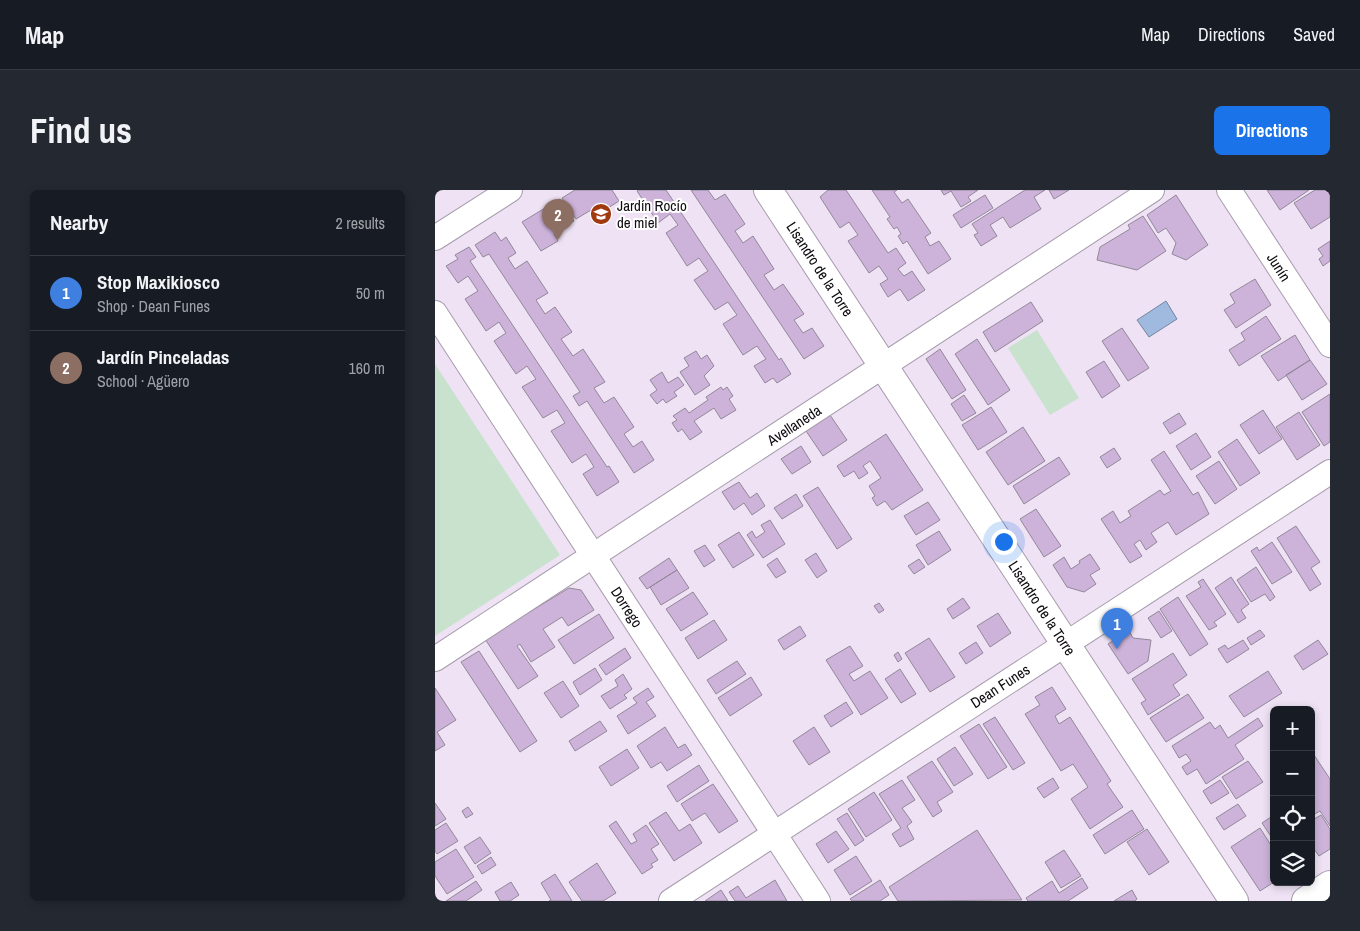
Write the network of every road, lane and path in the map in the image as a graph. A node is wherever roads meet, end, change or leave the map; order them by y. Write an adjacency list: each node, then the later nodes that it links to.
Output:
1 (510, 190): 5 (street)
2 (768, 190): 8 (main road, Lisandro de la Torre)
3 (1152, 190): 8 (street, Avellaneda)
4 (1229, 190): 7 (street, Junín)
5 (435, 238)
6 (435, 313): 10 (street, Dorrego)
7 (1330, 345)
8 (883, 366): 10 (street, Avellaneda); 11 (main road, Lisandro de la Torre)
9 (1330, 472): 11 (street, Dean Funes)
10 (593, 556): 12 (street, Avellaneda); 13 (street, Dorrego)
11 (1065, 644): 13 (street, Dean Funes); 17 (main road, Lisandro de la Torre)
12 (435, 659)
13 (774, 833): 15 (street, Dean Funes); 16 (street, Dorrego)
14 (1330, 885): 18 (main road)
15 (671, 901)
16 (818, 901)
17 (1234, 901)
18 (1306, 901)

